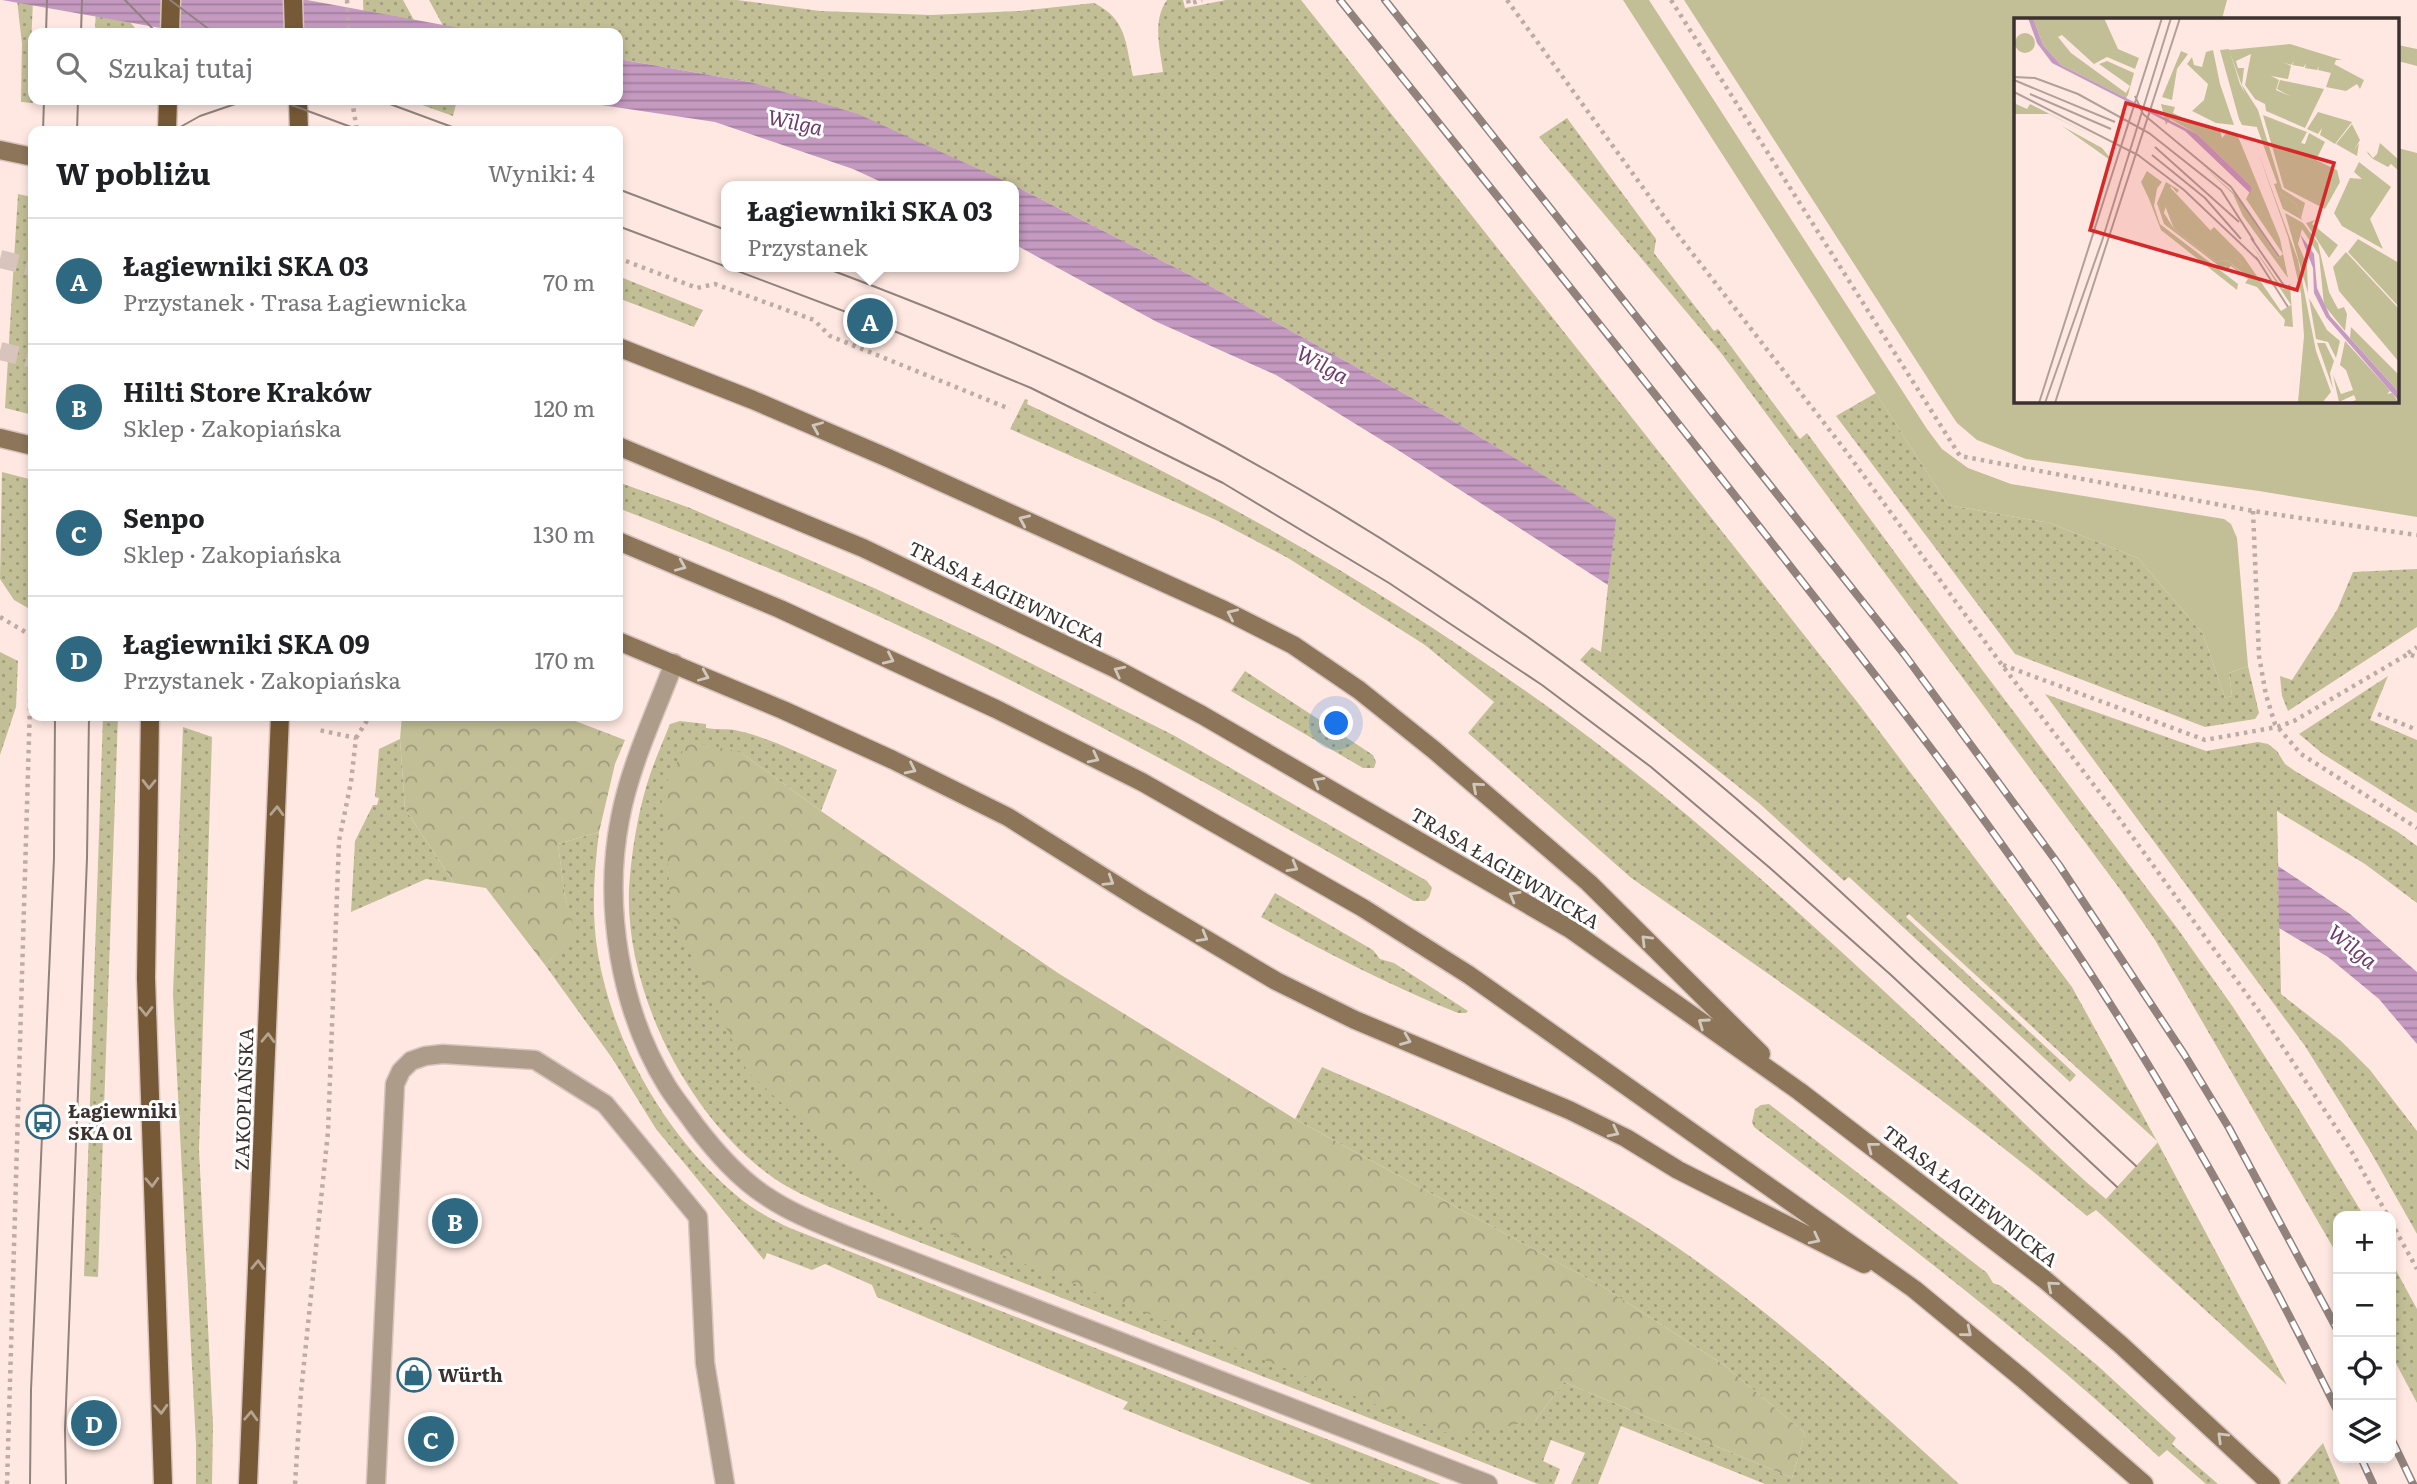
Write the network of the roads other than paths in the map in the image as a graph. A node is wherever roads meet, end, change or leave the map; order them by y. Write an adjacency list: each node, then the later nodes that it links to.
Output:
1 (171, 0): 3 (main road)
2 (293, 0): 4 (main road)
3 (170, 28)
4 (294, 28)
5 (168, 105): 7 (main road)
6 (298, 105): 8 (main road)
7 (167, 126)
8 (299, 126)
9 (0, 150): 10 (main road)
10 (28, 157)
11 (623, 349): 20 (main road, one-way to 11)
12 (0, 438): 13 (main road)
13 (28, 445)
14 (623, 448): 20 (main road, TRASA ŁAGIEWNICKA, one-way to 14)
15 (623, 543): 21 (main road, one-way to 21)
16 (623, 643): 17 (main road)
17 (674, 663): 21 (main road, one-way to 21); 26 (lane)
18 (150, 721): 22 (main road, one-way to 22)
19 (280, 721): 23 (main road, ZAKOPIAŃSKA, one-way to 19)
20 (1799, 1091): 28 (main road, TRASA ŁAGIEWNICKA, one-way to 20)
21 (1914, 1289): 27 (main road, one-way to 27)
22 (163, 1484)
23 (248, 1484)
24 (376, 1484): 25 (lane)
25 (725, 1484)
26 (1488, 1484)
27 (2144, 1484)
28 (2272, 1484)

